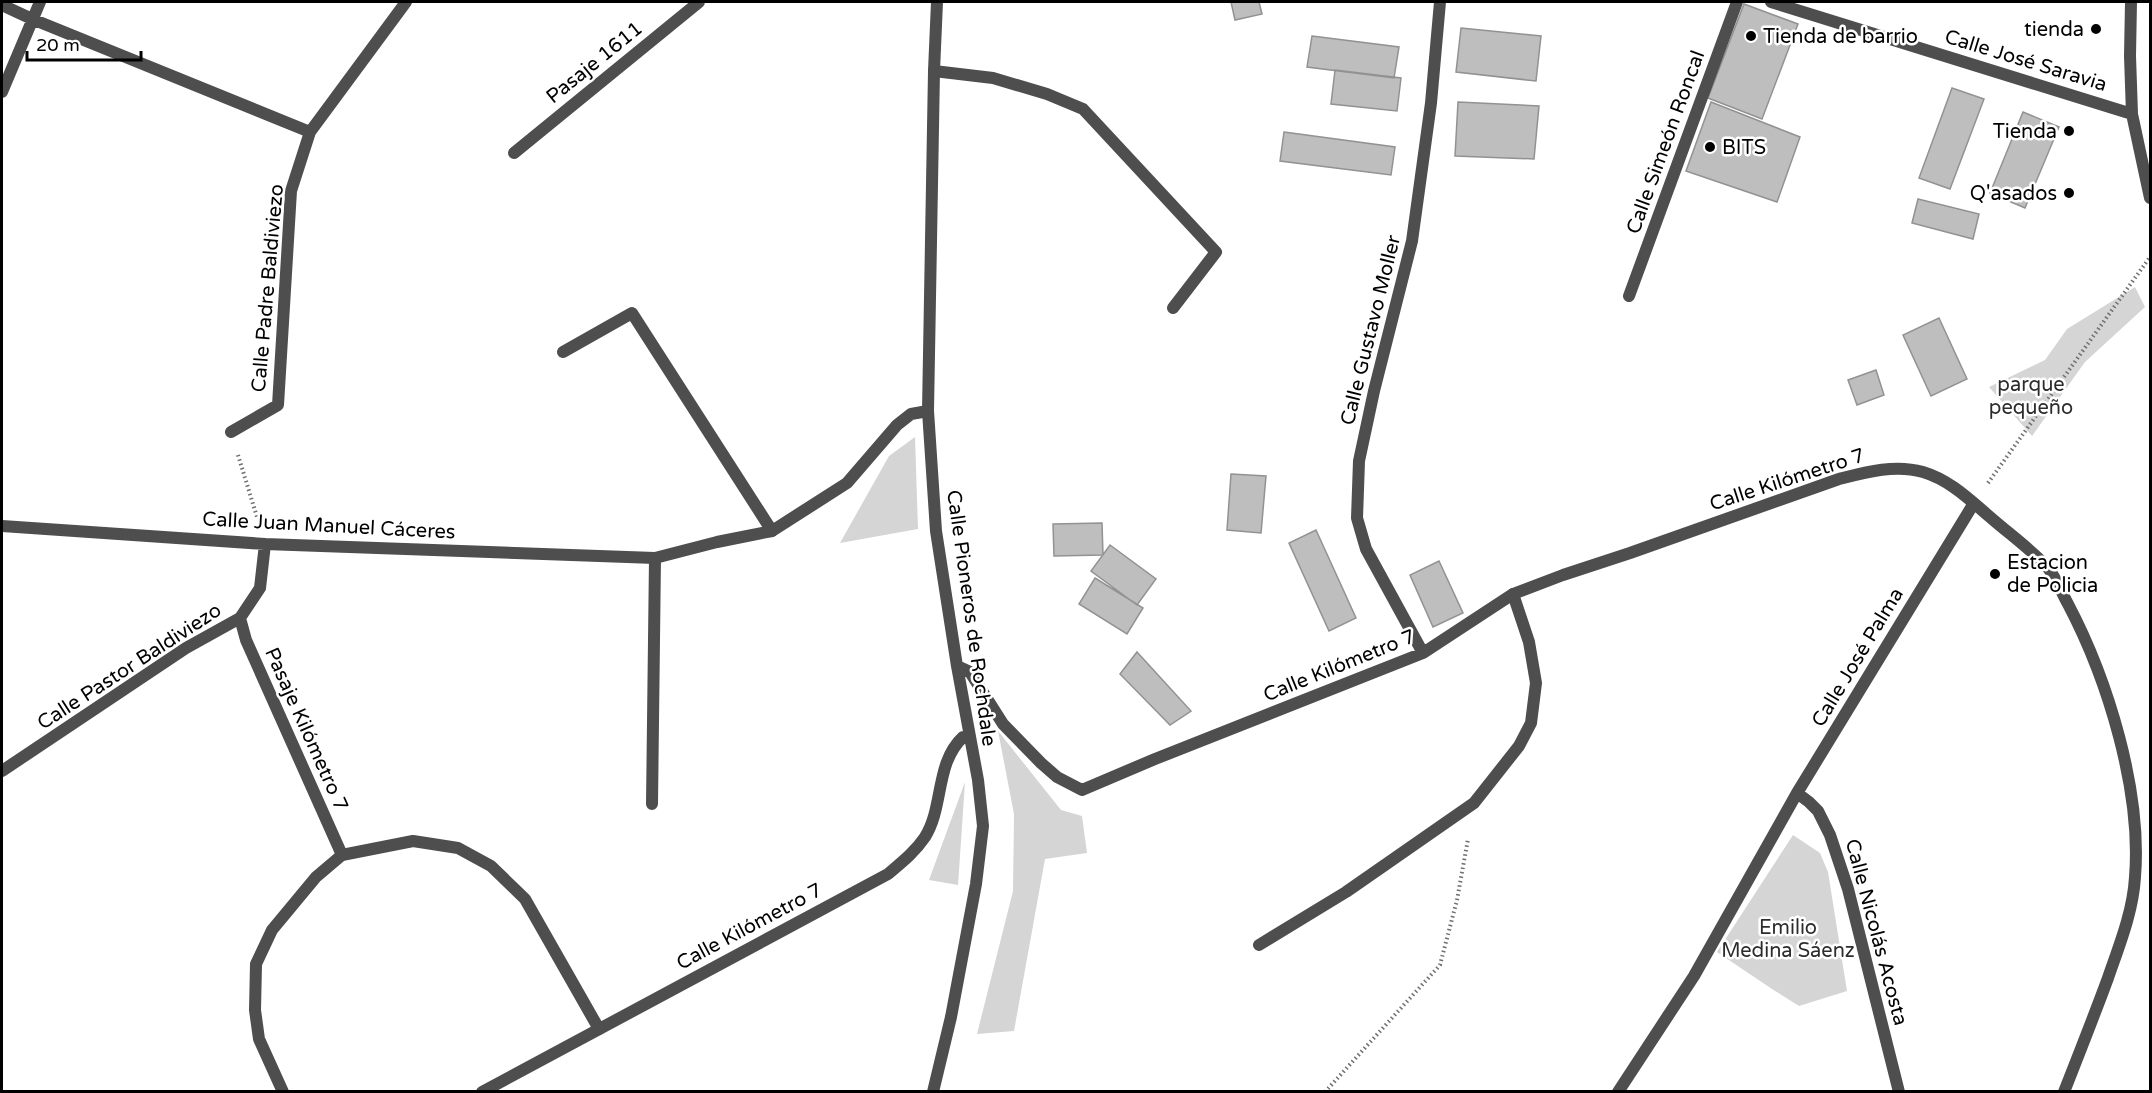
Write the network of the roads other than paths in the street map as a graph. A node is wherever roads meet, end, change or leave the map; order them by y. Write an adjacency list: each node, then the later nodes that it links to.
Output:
1 (40, 2): 10 (street)
2 (406, 2): 14 (street, Calle Padre Baldiviezo)
3 (699, 2): 15 (street, Pasaje 1611)
4 (936, 2): 11 (street, Calle Pioneros de Rochdale)
5 (1440, 2): 29 (street, Calle Gustavo Moller)
6 (1737, 2): 17 (street, Calle Simeón Roncal)
7 (1773, 2): 13 (street, Calle José Saravia)
8 (2131, 2): 13 (street)
9 (2, 5): 10 (street)
10 (32, 19): 12 (street); 14 (street)
11 (934, 71): 18 (street); 20 (street, Calle Pioneros de Rochdale)
12 (2, 92)
13 (2132, 114): 16 (street)
14 (310, 132): 21 (street, Calle Padre Baldiviezo)
15 (514, 153)
16 (2151, 198)
17 (1629, 296)
18 (1173, 308)
19 (563, 352): 24 (street)
20 (928, 411): 24 (street, Calle Juan Manuel Cáceres); 30 (street, Calle Pioneros de Rochdale)
21 (231, 432)
22 (1974, 503): 27 (street, Calle Kilómetro 7); 33 (street, Calle José Palma); 43 (street, Calle Kilómetro 7)
23 (2, 526): 25 (street, Calle Juan Manuel Cáceres)
24 (772, 531): 26 (street, Calle Juan Manuel Cáceres)
25 (265, 544): 26 (street, Calle Juan Manuel Cáceres); 28 (street, Calle Pastor Baldiviezo)
26 (655, 558): 34 (street)
27 (1513, 594): 29 (street, Calle Kilómetro 7); 36 (street)
28 (240, 618): 32 (street, Calle Pastor Baldiviezo); 35 (street, Pasaje Kilómetro 7)
29 (1423, 653): 30 (street, Calle Kilómetro 7)
30 (957, 666): 31 (street, Calle Pioneros de Rochdale)
31 (969, 737): 37 (street, Calle Kilómetro 7); 40 (street, Calle Pioneros de Rochdale)
32 (2, 771)
33 (1797, 794): 41 (street, Calle José Palma); 42 (street, Calle Nicolás Acosta)
34 (652, 804)
35 (342, 855): 37 (street); 38 (street)
36 (1259, 945)
37 (599, 1029): 39 (street, Calle Kilómetro 7)
38 (283, 1092)
39 (482, 1092)
40 (933, 1092)
41 (1618, 1092)
42 (1899, 1092)
43 (2064, 1092)

